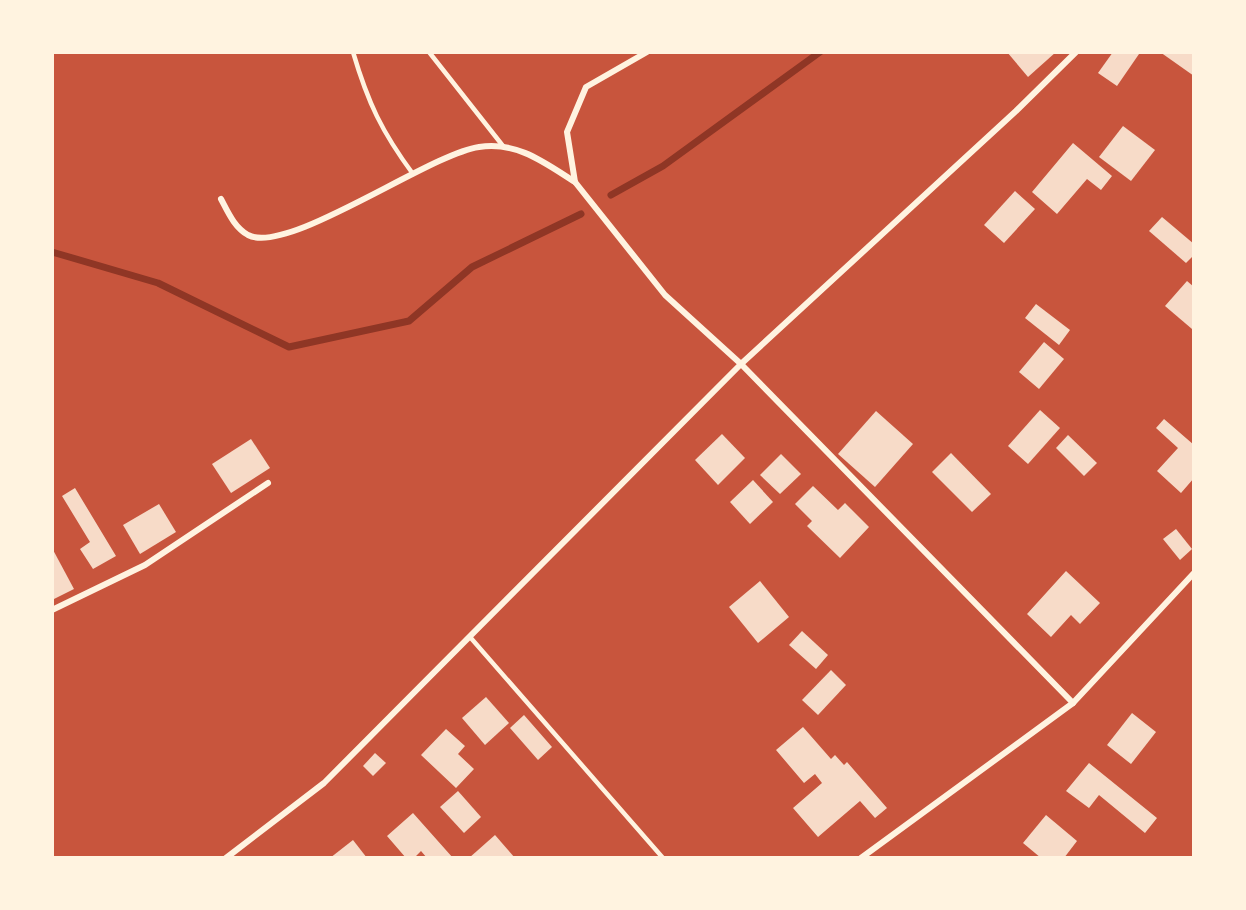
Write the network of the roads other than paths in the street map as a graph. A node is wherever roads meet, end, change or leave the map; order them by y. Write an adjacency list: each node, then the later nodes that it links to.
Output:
1 (353, 52): 6 (lane)
2 (429, 52): 5 (lane)
3 (647, 52): 7 (street)
4 (1076, 52): 9 (street)
5 (503, 146): 6 (street); 7 (street)
6 (413, 174): 8 (street)
7 (575, 182): 9 (street)
8 (221, 199)
9 (741, 364): 13 (street); 14 (street)
10 (268, 483): 12 (street)
11 (1194, 573): 14 (street)
12 (52, 610)
13 (470, 637): 15 (street); 16 (lane)
14 (1072, 703): 17 (street)
15 (226, 858)
16 (663, 858)
17 (861, 858)

